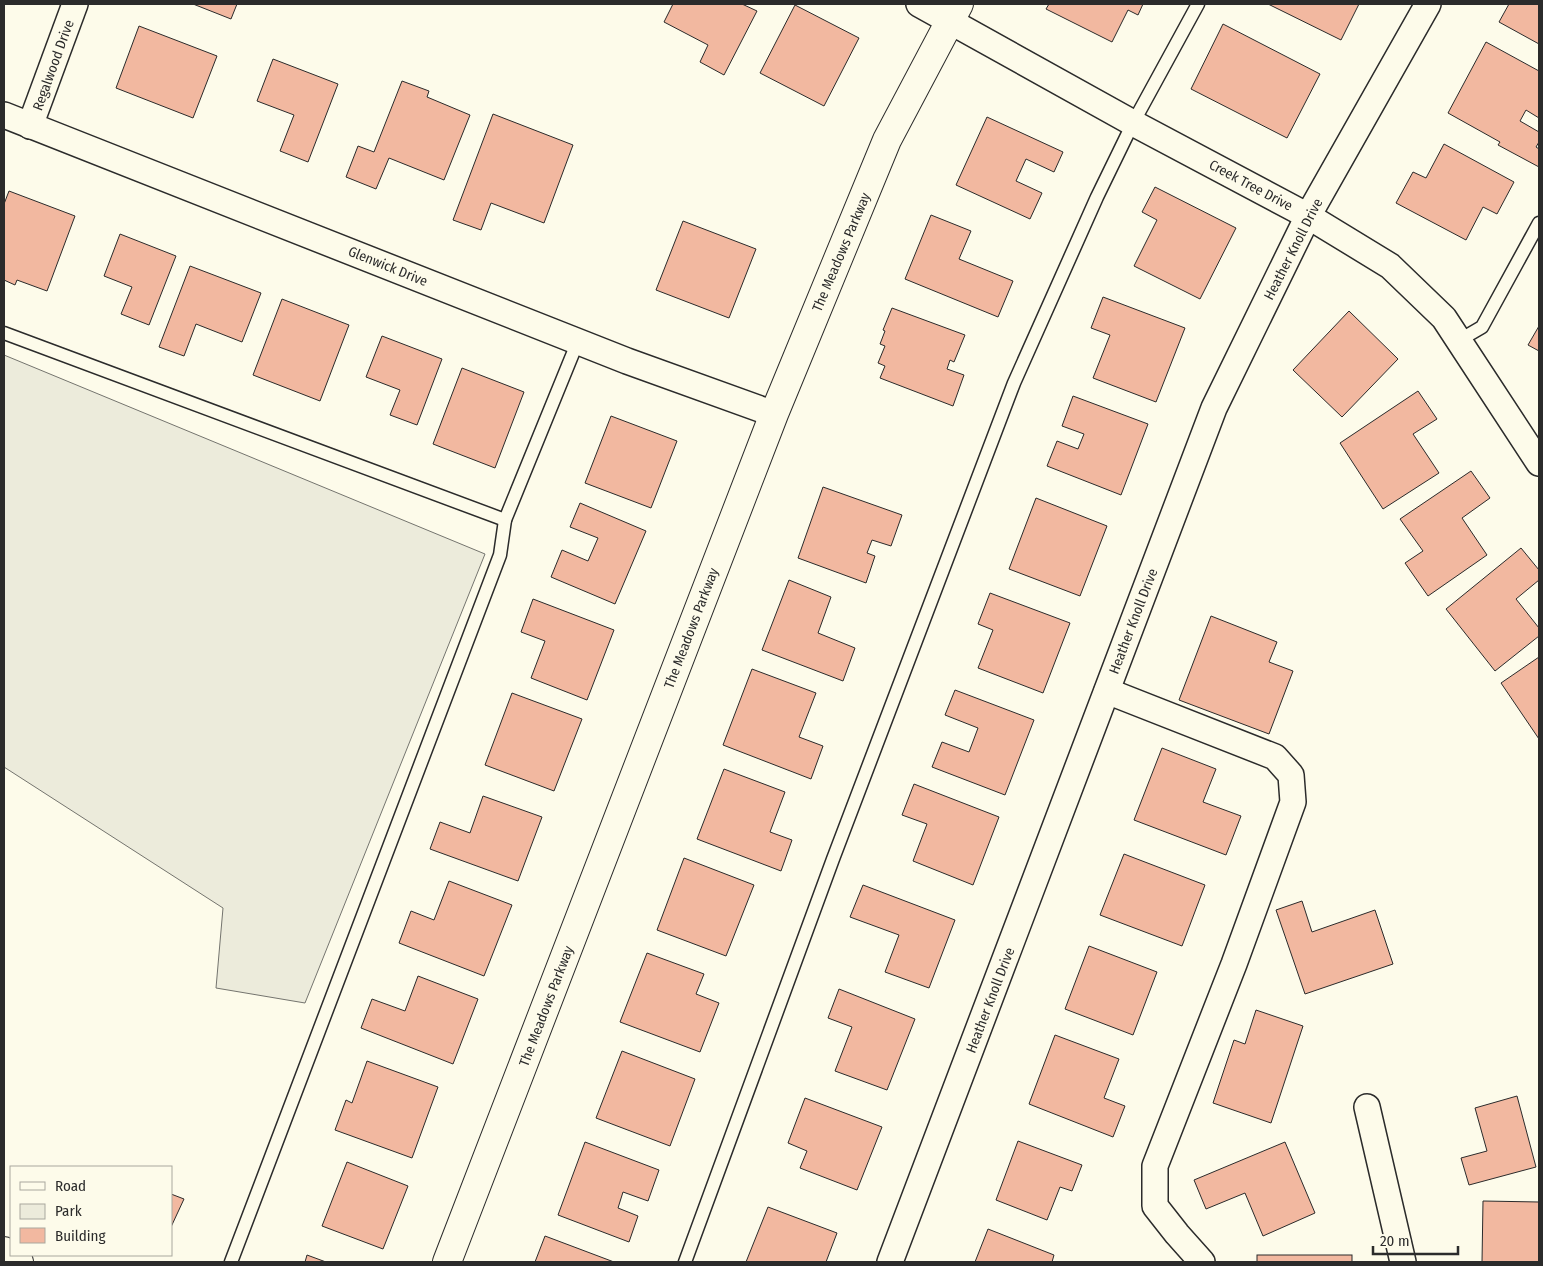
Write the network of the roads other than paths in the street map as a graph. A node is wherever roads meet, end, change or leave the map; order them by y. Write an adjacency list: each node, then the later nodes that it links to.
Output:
1 (75, 4): 8 (street, Regalwood Drive)
2 (919, 4): 5 (street, Creek Tree Drive)
3 (1198, 4): 7 (lane)
4 (1428, 4): 9 (street, Heather Knoll Drive)
5 (954, 13): 7 (street, Creek Tree Drive); 14 (street, The Meadows Parkway)
6 (4, 116): 8 (street, Glenwick Drive)
7 (1133, 123): 9 (street, Creek Tree Drive); 21 (lane)
8 (30, 126): 12 (street, Glenwick Drive)
9 (1308, 216): 13 (street, Creek Tree Drive); 17 (street, Heather Knoll Drive)
10 (1539, 223): 13 (lane)
11 (4, 333): 16 (lane)
12 (578, 341): 14 (street, Glenwick Drive); 16 (lane)
13 (1458, 341): 15 (street, Creek Tree Drive)
14 (774, 414): 20 (street, The Meadows Parkway)
15 (1539, 463)
16 (505, 520): 19 (lane)
17 (1107, 691): 22 (street, Heather Knoll Drive); 23 (street)
18 (1367, 1107): 24 (street)
19 (232, 1262)
20 (447, 1262)
21 (685, 1262)
22 (890, 1262)
23 (1202, 1262)
24 (1403, 1262)

